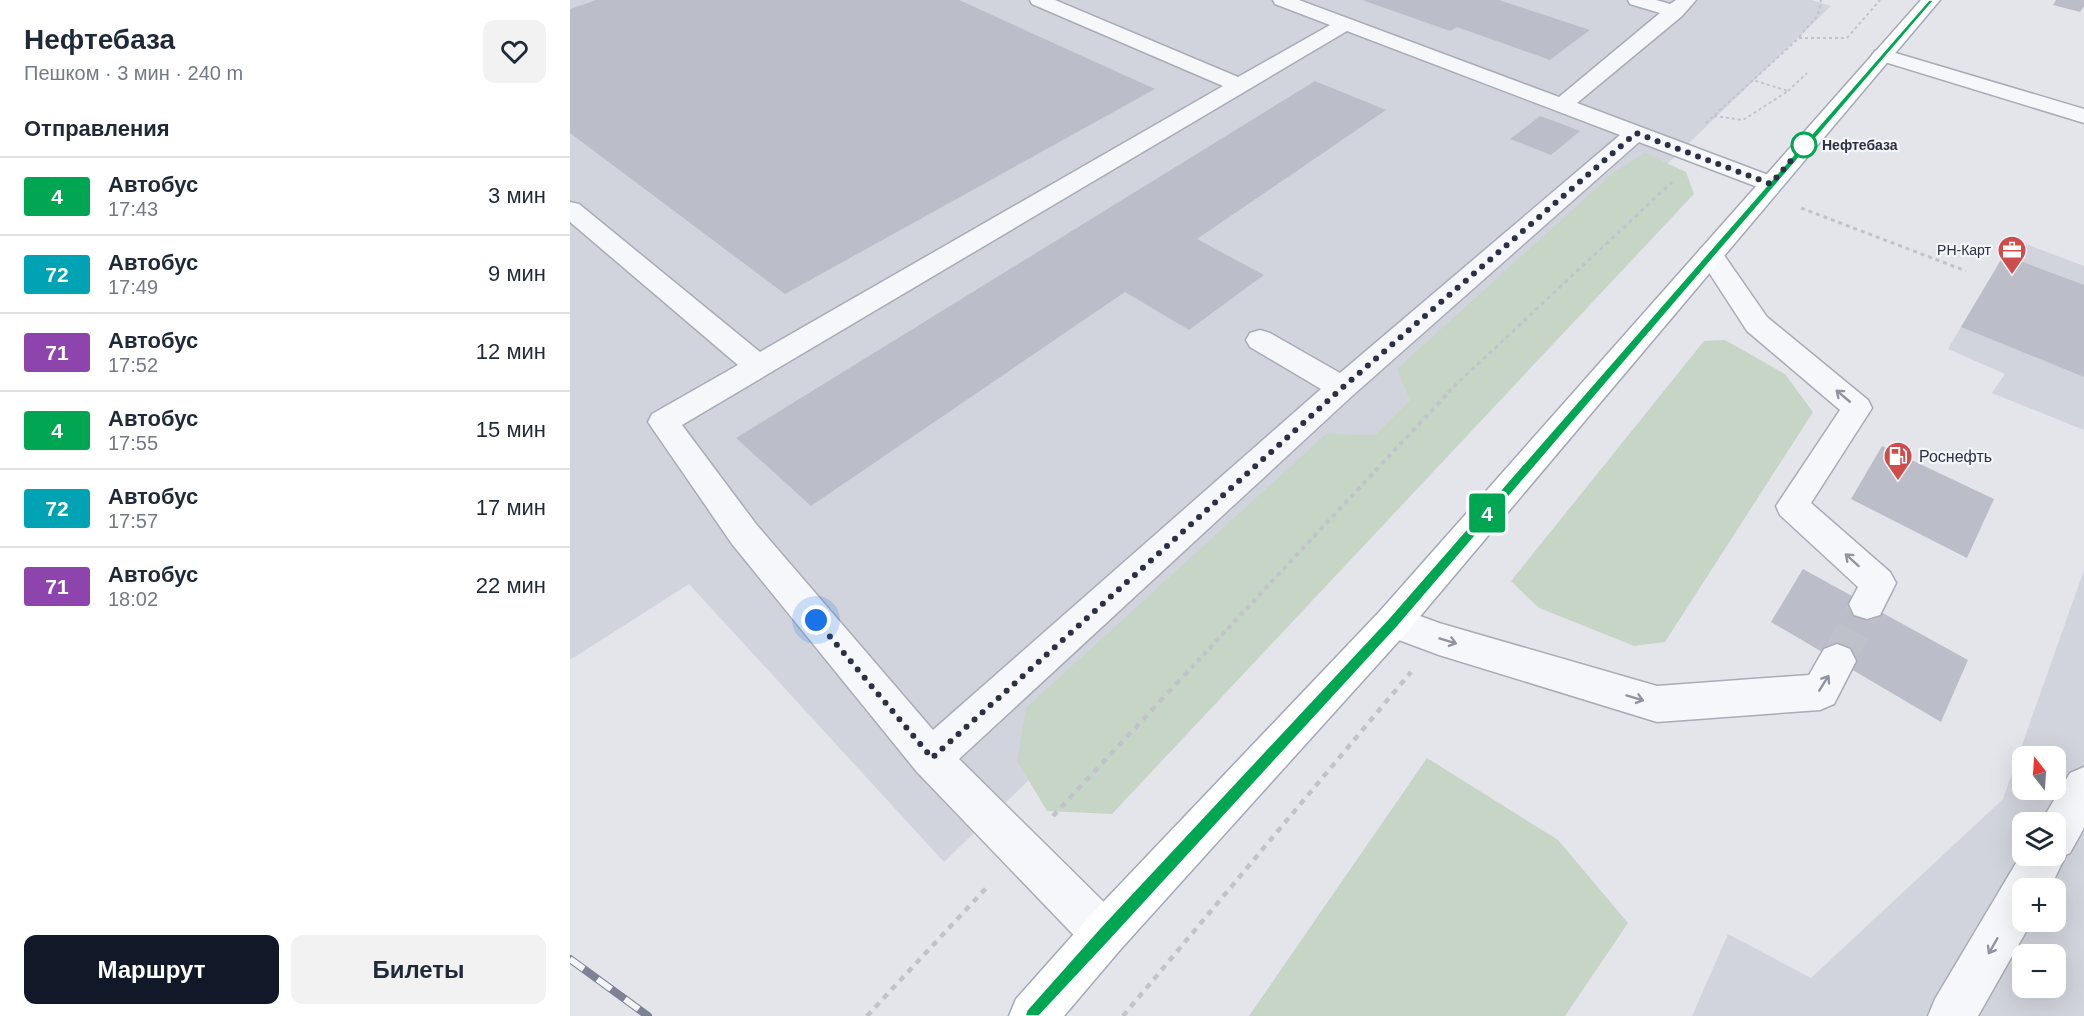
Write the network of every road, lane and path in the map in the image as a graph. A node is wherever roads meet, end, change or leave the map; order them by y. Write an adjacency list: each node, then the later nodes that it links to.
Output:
1 (1039, 0): 13 (lane)
2 (1282, 0): 8 (lane)
3 (1637, 0): 7 (lane)
4 (1821, 0): 9 (path)
5 (1880, 0): 9 (path)
6 (1931, 0): 10 (main road)
7 (1681, 6): 15 (lane)
8 (1345, 24): 13 (lane); 15 (lane)
9 (1799, 38): 12 (path)
10 (1882, 55): 17 (lane); 20 (main road)
11 (1807, 74): 14 (path)
12 (1753, 80): 14 (path); 16 (path)
13 (1236, 84): 26 (lane)
14 (1788, 91): 16 (path)
15 (1562, 105): 18 (lane)
16 (1713, 116): 19 (path)
17 (2084, 116)
18 (1636, 133): 19 (lane); 27 (lane)
19 (1680, 150): 20 (lane); 34 (path)
20 (1771, 184): 23 (main road)
21 (1794, 205): 24 (path)
22 (570, 209): 26 (lane)
23 (1710, 254): 28 (lane, one-way to 23); 29 (main road)
24 (1966, 271)
25 (1260, 340): 27 (lane)
26 (758, 366): 31 (lane)
27 (1342, 388): 31 (lane)
28 (1867, 604)
29 (1393, 622): 30 (lane, one-way to 30); 36 (main road)
30 (1837, 661)
31 (932, 758): 34 (lane)
32 (2084, 788): 33 (lane)
33 (2066, 819)
34 (1021, 850): 36 (lane); 37 (path)
35 (2012, 912): 39 (lane, one-way to 39)
36 (1104, 934): 38 (main road)
37 (867, 1016)
38 (1033, 1016)
39 (1952, 1016)

